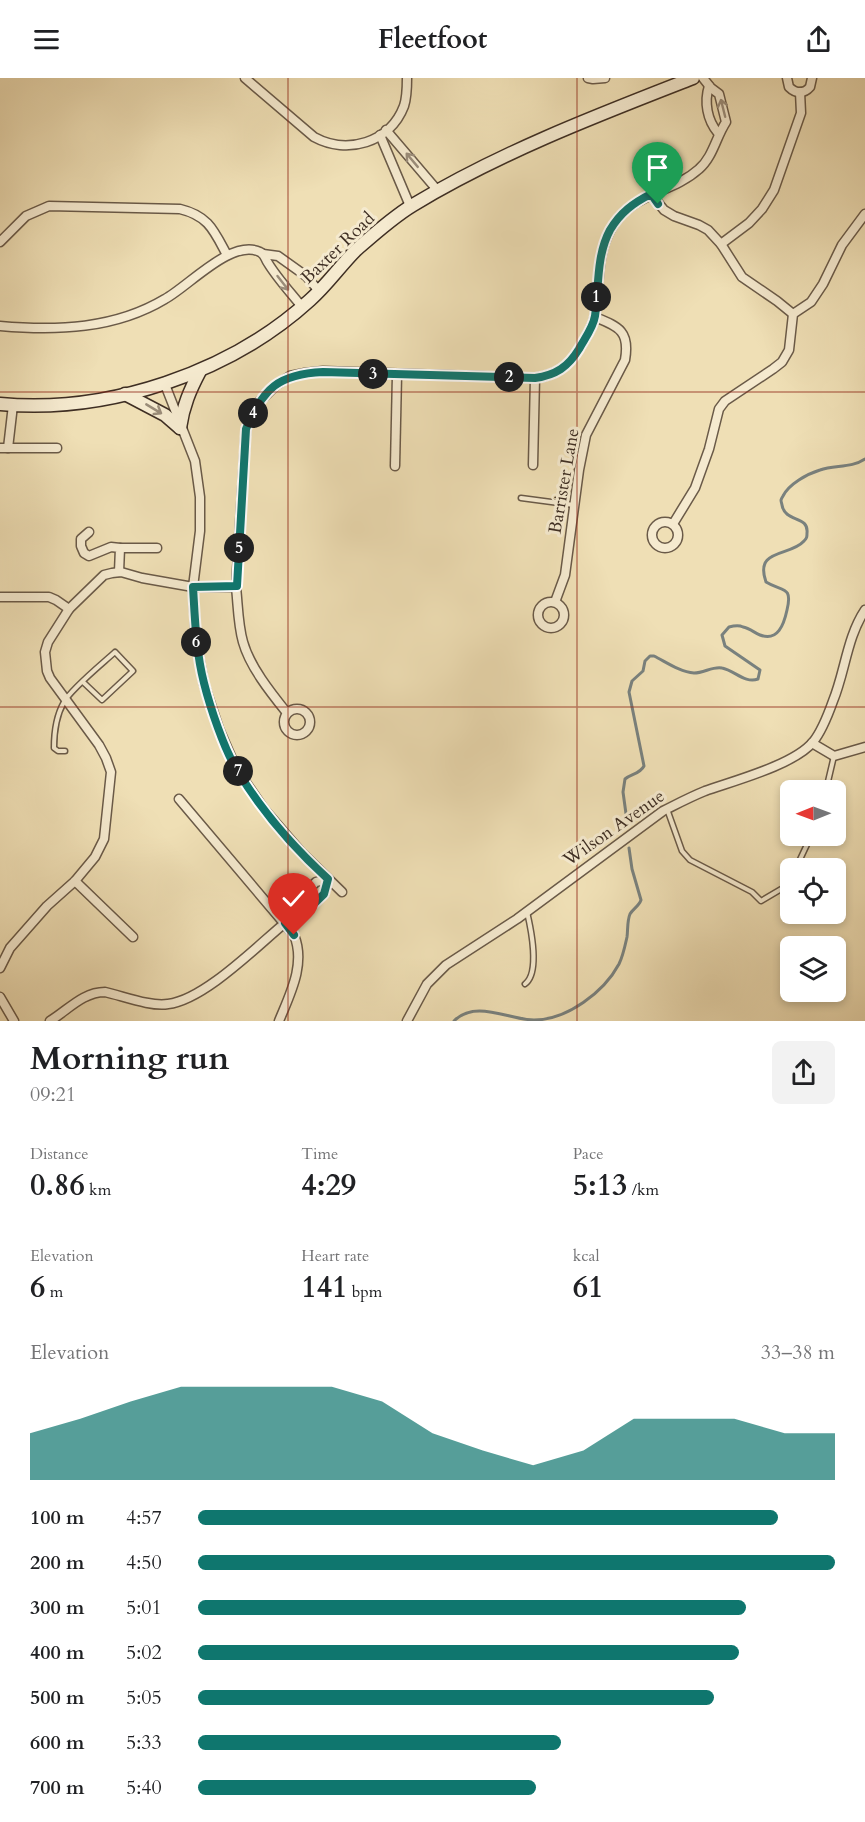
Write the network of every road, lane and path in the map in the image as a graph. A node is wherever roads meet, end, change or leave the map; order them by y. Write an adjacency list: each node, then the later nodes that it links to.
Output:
1 (245, 78): 11 (street)
2 (406, 78): 11 (street)
3 (588, 78): 4 (street)
4 (605, 78)
5 (693, 78): 13 (main road, Baxter Road)
6 (703, 78): 9 (street)
7 (787, 78): 10 (street)
8 (812, 78): 10 (street)
9 (709, 86): 12 (street); 12 (street, one-way to 9)
10 (800, 92): 18 (street)
11 (383, 133): 13 (street, one-way to 11); 15 (street)
12 (718, 133): 14 (street)
13 (438, 191): 15 (main road, Baxter Road)
14 (651, 194): 18 (street); 24 (street)
15 (410, 206): 21 (main road, Baxter Road)
16 (865, 214): 23 (street)
17 (0, 242): 20 (street)
18 (721, 244): 23 (street)
19 (263, 254): 20 (street); 21 (street); 22 (street, one-way to 22)
20 (227, 255): 25 (street)
21 (319, 291): 22 (main road, Baxter Road)
22 (302, 307): 26 (main road, Baxter Road)
23 (793, 314): 39 (street)
24 (595, 317): 28 (street); 38 (street, Barrister Lane)
25 (0, 326)
26 (200, 371): 29 (main road, Baxter Road); 32 (main road)
27 (397, 375): 28 (street); 36 (street); 44 (street)
28 (535, 378): 35 (street)
29 (164, 382): 30 (main road, Baxter Road); 32 (street)
30 (125, 394): 31 (main road, Baxter Road); 32 (main road, one-way to 32)
31 (6, 405): 33 (street)
32 (180, 428): 45 (street)
33 (4, 448): 34 (street)
34 (57, 448)
35 (533, 465)
36 (395, 466)
37 (521, 498): 38 (lane)
38 (574, 505): 47 (street, Barrister Lane)
39 (673, 524)
40 (89, 532): 41 (street)
41 (120, 548): 42 (street); 43 (street)
42 (157, 548)
43 (119, 572): 45 (street); 48 (street)
44 (237, 586): 45 (street); 52 (street)
45 (193, 587): 60 (street)
46 (0, 597): 48 (street)
47 (555, 602)
48 (69, 609): 51 (street)
49 (865, 610): 53 (street, Wilson Avenue)
50 (83, 682): 50 (lane); 51 (lane)
51 (65, 699): 55 (lane); 61 (street)
52 (287, 713)
53 (812, 743): 56 (street); 59 (street, Wilson Avenue)
54 (865, 747): 56 (street)
55 (65, 751)
56 (834, 756): 57 (lane)
57 (828, 780)
58 (179, 799): 65 (street)
59 (667, 809): 62 (lane); 64 (street, Wilson Avenue)
60 (328, 879): 63 (street); 65 (street); 65 (street)
61 (75, 881): 66 (street); 67 (street)
62 (780, 890)
63 (342, 892)
64 (527, 912): 68 (lane); 73 (street, Wilson Avenue)
65 (285, 923): 71 (street); 72 (street)
66 (134, 937)
67 (0, 968)
68 (525, 984)
69 (0, 997): 70 (street)
70 (14, 1021)
71 (50, 1021)
72 (279, 1021)
73 (407, 1021)

